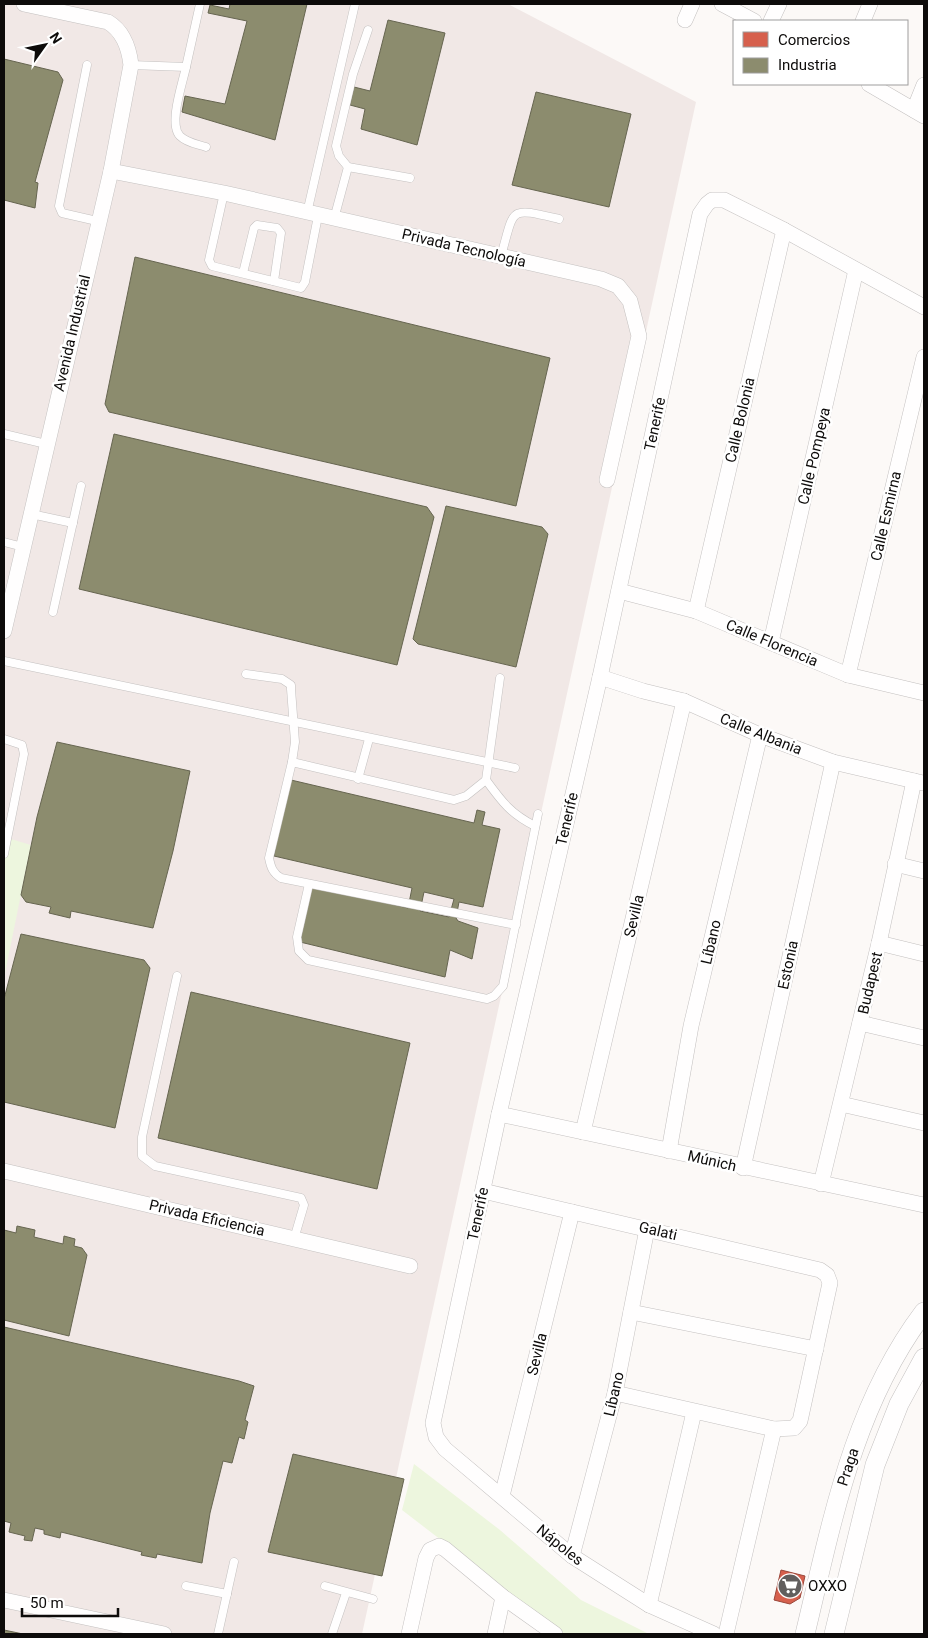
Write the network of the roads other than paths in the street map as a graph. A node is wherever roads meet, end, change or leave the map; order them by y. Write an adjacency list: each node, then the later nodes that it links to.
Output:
1 (24, 4): 14 (street, Avenida Industrial)
2 (200, 4): 15 (lane)
3 (355, 4): 24 (lane)
4 (692, 4): 8 (street)
5 (722, 4): 9 (street)
6 (779, 4): 10 (street)
7 (870, 4): 11 (street)
8 (685, 20)
9 (752, 20)
10 (772, 20)
11 (863, 20)
12 (368, 30): 20 (lane)
13 (87, 65): 27 (lane)
14 (131, 65): 15 (lane); 21 (street, Avenida Industrial)
15 (186, 66): 19 (lane)
16 (871, 85): 18 (street)
17 (924, 85): 18 (street)
18 (919, 113)
19 (206, 147)
20 (348, 167): 22 (lane); 25 (lane)
21 (111, 170): 23 (street, Privada Tecnología); 27 (street, Avenida Industrial)
22 (410, 178)
23 (224, 194): 24 (street, Privada Tecnología); 31 (lane)
24 (312, 214): 25 (street, Privada Tecnología); 32 (lane)
25 (334, 219): 29 (street, Privada Tecnología)
26 (559, 219): 29 (lane)
27 (97, 221): 36 (street, Avenida Industrial)
28 (784, 230): 30 (street); 43 (street, Tenerife); 44 (street, Calle Bolonia)
29 (501, 256): 37 (street, Privada Tecnología)
30 (856, 270): 33 (street); 47 (street, Calle Pompeya)
31 (243, 273): 32 (lane); 32 (lane)
32 (274, 281)
33 (924, 307)
34 (924, 357): 50 (street, Calle Esmirna)
35 (4, 434): 36 (lane)
36 (46, 444): 39 (street, Avenida Industrial)
37 (606, 480)
38 (81, 486): 40 (lane)
39 (30, 514): 40 (lane); 42 (street, Avenida Industrial)
40 (72, 523): 45 (lane)
41 (4, 542): 42 (lane)
42 (23, 547): 46 (street, Avenida Industrial)
43 (619, 591): 44 (street, Calle Florencia); 51 (street, Tenerife)
44 (696, 611): 47 (street, Calle Florencia)
45 (53, 612)
46 (4, 631)
47 (772, 642): 50 (street, Calle Florencia)
48 (4, 661): 55 (lane)
49 (246, 674): 55 (lane)
50 (848, 675): 53 (street, Calle Florencia)
51 (600, 677): 54 (street, Calle Albania); 79 (street, Tenerife)
52 (500, 678): 61 (lane)
53 (924, 694)
54 (684, 701): 56 (street, Calle Albania); 81 (street, Sevilla)
55 (293, 722): 58 (lane); 59 (lane)
56 (760, 735): 60 (street, Calle Albania); 82 (street, Líbano)
57 (4, 739): 68 (lane)
58 (369, 739): 61 (lane); 63 (lane)
59 (292, 762): 63 (lane); 71 (lane)
60 (832, 762): 65 (street, Calle Albania); 83 (street, Estonia)
61 (489, 763): 62 (lane); 64 (lane)
62 (515, 768)
63 (358, 779): 64 (lane)
64 (486, 780): 67 (lane)
65 (919, 783): 69 (street, Budapest)
66 (538, 814): 67 (lane)
67 (535, 826): 72 (lane)
68 (4, 854)
69 (895, 864): 70 (street); 73 (street, Budapest)
70 (924, 871)
71 (308, 884): 72 (lane); 72 (lane)
72 (516, 925)
73 (879, 943): 74 (street); 76 (street, Budapest)
74 (924, 954)
75 (177, 976): 90 (lane)
76 (860, 1023): 77 (street); 78 (street, Budapest)
77 (924, 1038)
78 (841, 1104): 80 (street); 85 (street, Budapest)
79 (499, 1114): 81 (street, Múnich); 86 (street, Tenerife)
80 (924, 1124)
81 (583, 1132): 82 (street, Múnich)
82 (670, 1151): 83 (street, Múnich)
83 (744, 1168): 85 (street, Múnich)
84 (4, 1171): 90 (street, Privada Eficiencia)
85 (821, 1184): 87 (street, Múnich)
86 (483, 1191): 88 (street, Galati); 99 (street, Tenerife)
87 (924, 1205)
88 (572, 1212): 89 (street, Galati); 101 (street, Sevilla)
89 (647, 1228): 92 (street, Líbano); 94 (street, Galati)
90 (294, 1239): 91 (street, Privada Eficiencia)
91 (410, 1266)
92 (631, 1312): 94 (street); 97 (street, Líbano)
93 (924, 1312): 95 (street, Praga)
94 (816, 1349): 100 (street)
95 (893, 1359): 96 (street); 121 (street, Praga)
96 (920, 1365): 122 (street, Praga)
97 (615, 1393): 98 (street); 102 (street, Líbano)
98 (694, 1412): 100 (street); 111 (street)
99 (434, 1423): 101 (street, Nápoles)
100 (774, 1429): 120 (street)
101 (502, 1496): 102 (street, Nápoles)
102 (572, 1556): 111 (street, Nápoles)
103 (234, 1562): 107 (lane)
104 (186, 1586): 107 (lane)
105 (325, 1586): 106 (lane)
106 (346, 1593): 109 (lane); 115 (lane)
107 (227, 1594): 114 (lane)
108 (503, 1597): 116 (street); 117 (street); 118 (street)
109 (372, 1599)
110 (4, 1600): 112 (street)
111 (649, 1605): 119 (street, Nápoles)
112 (135, 1631): 113 (street)
113 (164, 1634)
114 (218, 1634)
115 (332, 1634)
116 (409, 1634)
117 (495, 1634)
118 (555, 1634)
119 (714, 1634)
120 (726, 1634)
121 (805, 1634)
122 (834, 1634)

